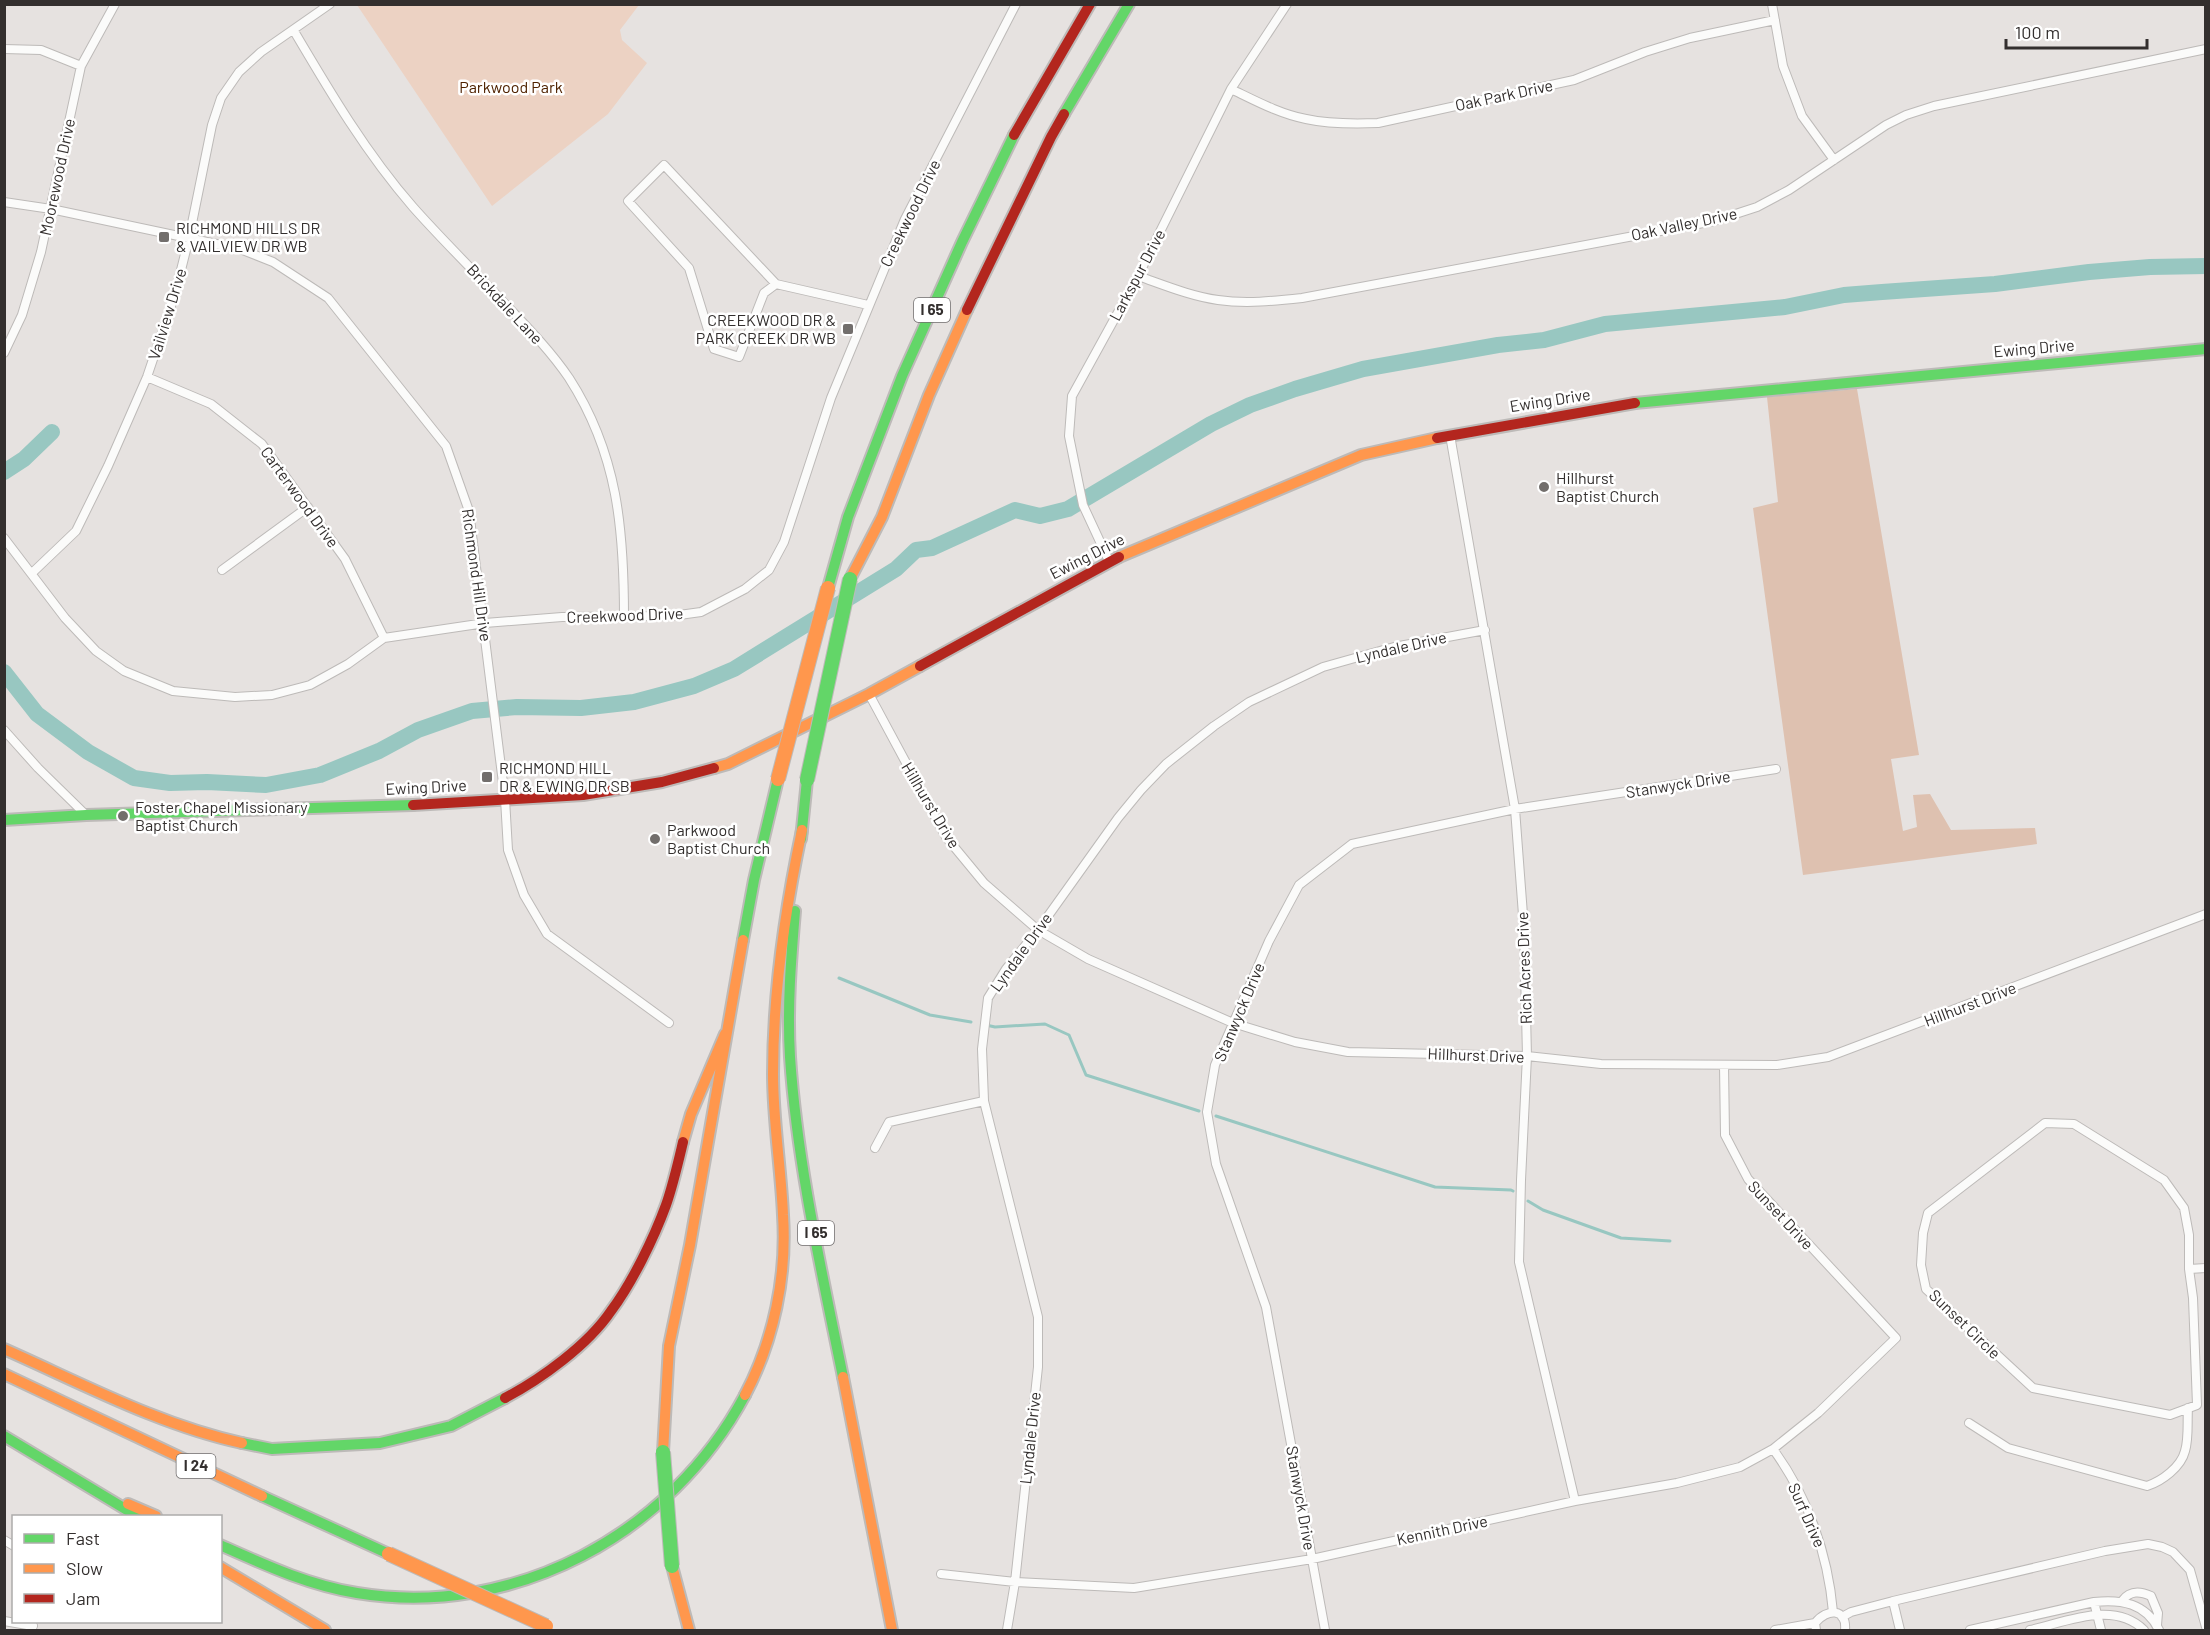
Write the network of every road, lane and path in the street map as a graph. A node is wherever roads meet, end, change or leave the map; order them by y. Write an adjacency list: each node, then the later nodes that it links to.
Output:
1 (115, 4): 12 (street, Moorewood Drive)
2 (330, 4): 9 (street, Vailview Drive)
3 (1016, 4): 20 (street, Creekwood Drive)
4 (1090, 4): 46 (main road, I 65, bridge)
5 (1129, 4): 41 (main road, I 65, bridge)
6 (1287, 4): 13 (street, Larkspur Drive)
7 (1772, 4): 8 (street)
8 (1775, 20): 13 (street, Oak Park Drive); 14 (street)
9 (294, 31): 17 (street, Vailview Drive); 30 (street, Brickdale Lane)
10 (4, 49): 12 (street)
11 (2205, 49): 14 (street, Oak Valley Drive)
12 (81, 66): 16 (street, Moorewood Drive)
13 (1231, 89): 18 (street, Larkspur Drive)
14 (1834, 160): 18 (street, Oak Valley Drive)
15 (4, 202): 16 (street, Richmond Hill Drive)
16 (51, 209): 17 (street, Richmond Hill Drive); 22 (street, Moorewood Drive)
17 (189, 238): 23 (street, Vailview Drive); 31 (street, Richmond Hill Drive)
18 (1138, 276): 27 (street, Larkspur Drive)
19 (776, 284): 19 (street); 20 (street)
20 (868, 305): 30 (street, Creekwood Drive)
21 (2205, 349): 24 (main road, Ewing Drive)
22 (4, 353)
23 (147, 377): 25 (street, Carterwood Drive); 29 (street, Vailview Drive)
24 (1450, 435): 27 (main road, Ewing Drive); 32 (street, Rich Acres Drive)
25 (308, 507): 28 (street); 33 (street, Carterwood Drive)
26 (4, 538): 29 (street, Creekwood Drive)
27 (1109, 561): 34 (main road, Ewing Drive)
28 (222, 570)
29 (32, 573): 33 (street, Creekwood Drive)
30 (624, 617): 31 (street, Creekwood Drive)
31 (485, 623): 33 (street, Creekwood Drive); 37 (street, Richmond Hill Drive)
32 (1485, 630): 38 (street, Rich Acres Drive); 43 (street, Lyndale Drive)
33 (384, 638)
34 (869, 694): 37 (main road, Ewing Drive); 43 (street, Hillhurst Drive)
35 (4, 730): 39 (street)
36 (1776, 769): 38 (street, Stanwyck Drive)
37 (505, 799): 39 (main road, Ewing Drive); 44 (street, Richmond Hill Drive)
38 (1515, 809): 45 (street, Stanwyck Drive); 47 (street, Rich Acres Drive)
39 (86, 815): 40 (main road, Ewing Drive)
40 (4, 819)
41 (802, 830): 64 (main road); 83 (main road, I 65)
42 (2205, 914): 48 (street, Hillhurst Drive)
43 (1038, 930): 45 (street, Hillhurst Drive); 49 (street, Lyndale Drive)
44 (669, 1023)
45 (1233, 1023): 47 (street, Hillhurst Drive); 65 (street, Stanwyck Drive)
46 (725, 1034): 54 (main road); 82 (main road, I 65, bridge)
47 (1527, 1056): 48 (street, Hillhurst Drive); 61 (street, Rich Acres Drive)
48 (1724, 1065): 53 (street, Sunset Drive)
49 (984, 1101): 50 (street); 68 (street, Lyndale Drive)
50 (875, 1148)
51 (2205, 1268): 52 (street)
52 (2189, 1269): 56 (street, Sunset Circle); 56 (street, Sunset Circle)
53 (1896, 1338): 59 (street, Kennith Drive)
54 (4, 1349)
55 (4, 1374): 79 (main road, I 24, bridge)
56 (2188, 1408): 57 (street)
57 (1969, 1423)
58 (4, 1436): 60 (main road)
59 (1773, 1449): 61 (street, Kennith Drive); 72 (street, Surf Drive)
60 (84, 1484): 62 (main road); 63 (main road)
61 (1575, 1501): 65 (street, Kennith Drive)
62 (135, 1515)
63 (154, 1515)
64 (222, 1546)
65 (1312, 1559): 68 (street, Kennith Drive); 85 (street, Stanwyck Drive)
66 (222, 1568): 81 (main road)
67 (941, 1574): 68 (street, Kennith Drive)
68 (1014, 1582): 84 (street, Lyndale Drive)
69 (1893, 1601): 74 (street); 78 (street); 88 (street)
70 (2122, 1601): 71 (street); 80 (street); 80 (street)
71 (2094, 1602): 73 (street); 89 (street)
72 (1833, 1612): 74 (street); 77 (street)
73 (2098, 1615): 90 (street); 91 (street); 92 (street)
74 (1842, 1617): 87 (street)
75 (16, 1623): 76 (street)
76 (34, 1626)
77 (1816, 1627): 86 (street)
78 (2205, 1627)
79 (551, 1628)
80 (2158, 1628)
81 (325, 1630)
82 (689, 1630)
83 (892, 1630)
84 (1007, 1630)
85 (1325, 1630)
86 (1775, 1630)
87 (1845, 1630)
88 (1900, 1630)
89 (1970, 1630)
90 (2030, 1630)
91 (2102, 1630)
92 (2144, 1630)

